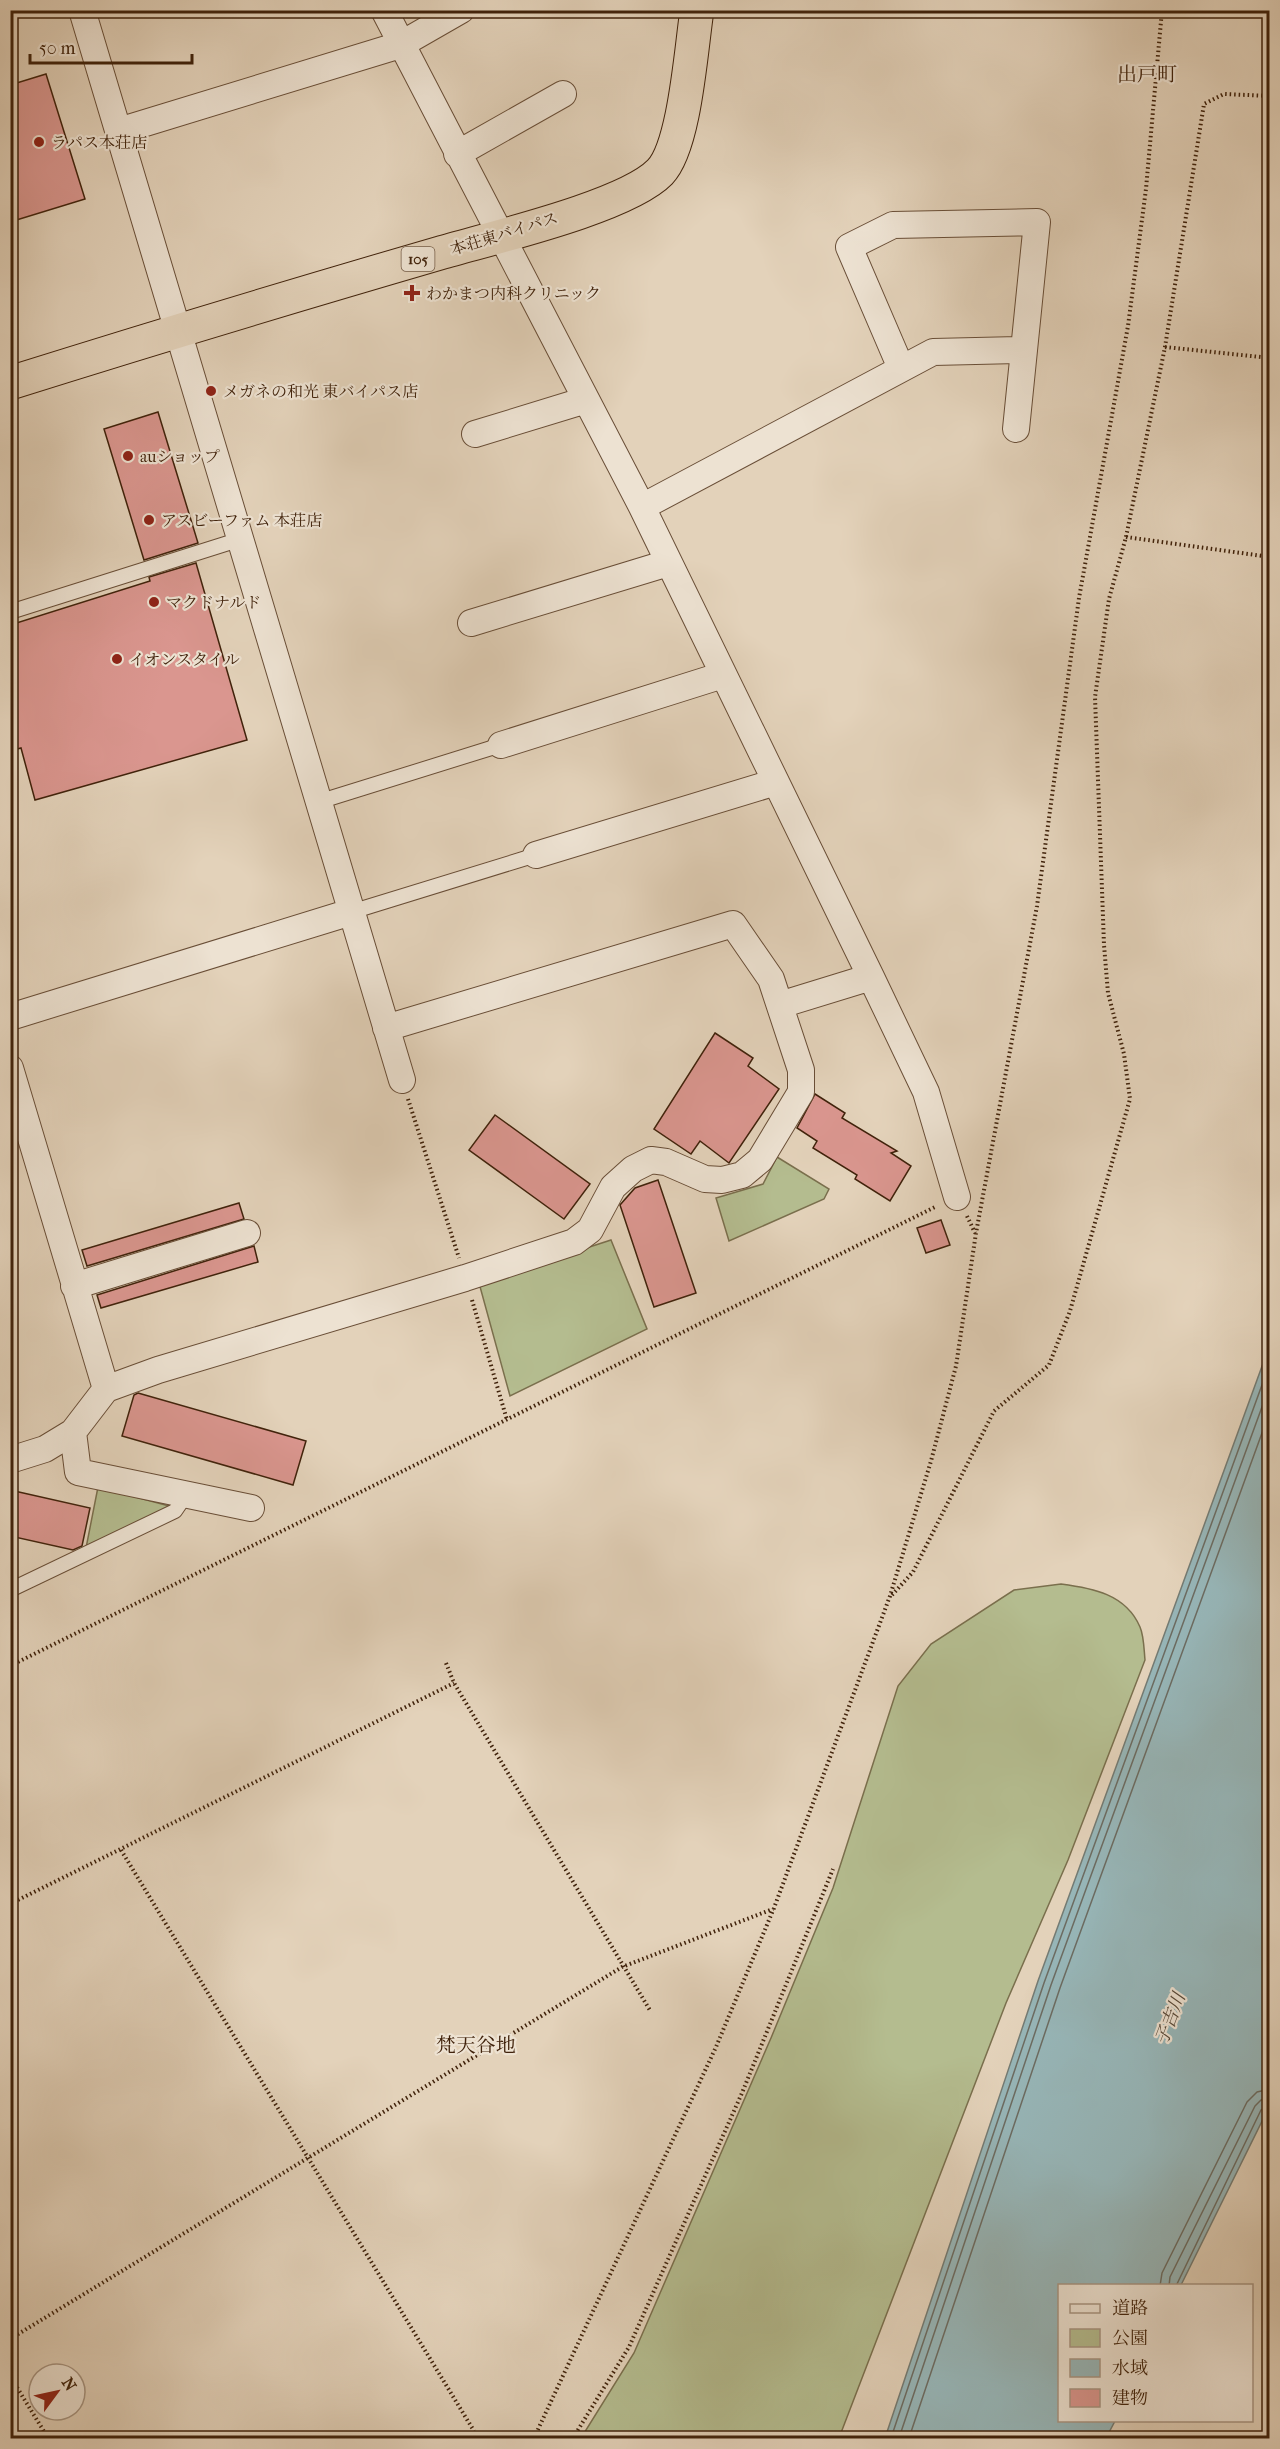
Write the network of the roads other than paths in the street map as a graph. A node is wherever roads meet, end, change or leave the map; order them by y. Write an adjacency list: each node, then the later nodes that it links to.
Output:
1 (384, 10): 5 (street)
2 (461, 10): 5 (street)
3 (697, 10): 9 (highway, 本荘東バイパス / 105)
4 (87, 12): 7 (street)
5 (400, 45): 7 (street); 8 (street)
6 (563, 94): 8 (street)
7 (119, 131): 10 (street)
8 (457, 154): 9 (street)
9 (500, 236): 10 (highway, 本荘東バイパス / 105); 14 (street)
10 (180, 330): 13 (highway, 本荘東バイパス / 105); 18 (street)
11 (1022, 350): 12 (street); 12 (street); 15 (street)
12 (901, 368): 17 (street)
13 (10, 382)
14 (586, 399): 16 (street); 17 (street)
15 (1016, 429)
16 (476, 434)
17 (642, 507): 19 (street)
18 (241, 538): 20 (lane); 25 (street)
19 (668, 562): 21 (street); 22 (street)
20 (10, 612)
21 (471, 623)
22 (723, 675): 23 (street); 24 (street)
23 (501, 744): 25 (lane)
24 (776, 782): 26 (street); 28 (street)
25 (318, 802): 27 (street)
26 (536, 855): 27 (lane)
27 (351, 912): 30 (street); 31 (street)
28 (871, 977): 29 (street); 35 (street)
29 (780, 1005): 31 (street); 38 (street)
30 (10, 1017)
31 (386, 1028): 33 (street)
32 (10, 1068): 34 (street)
33 (402, 1080)
34 (20, 1140): 37 (street)
35 (957, 1197)
36 (246, 1233): 37 (street)
37 (74, 1286): 38 (street)
38 (106, 1389): 39 (street)
39 (73, 1432): 40 (street); 41 (street)
40 (10, 1460)
41 (186, 1495): 42 (street); 43 (lane)
42 (251, 1508)
43 (10, 1590)

